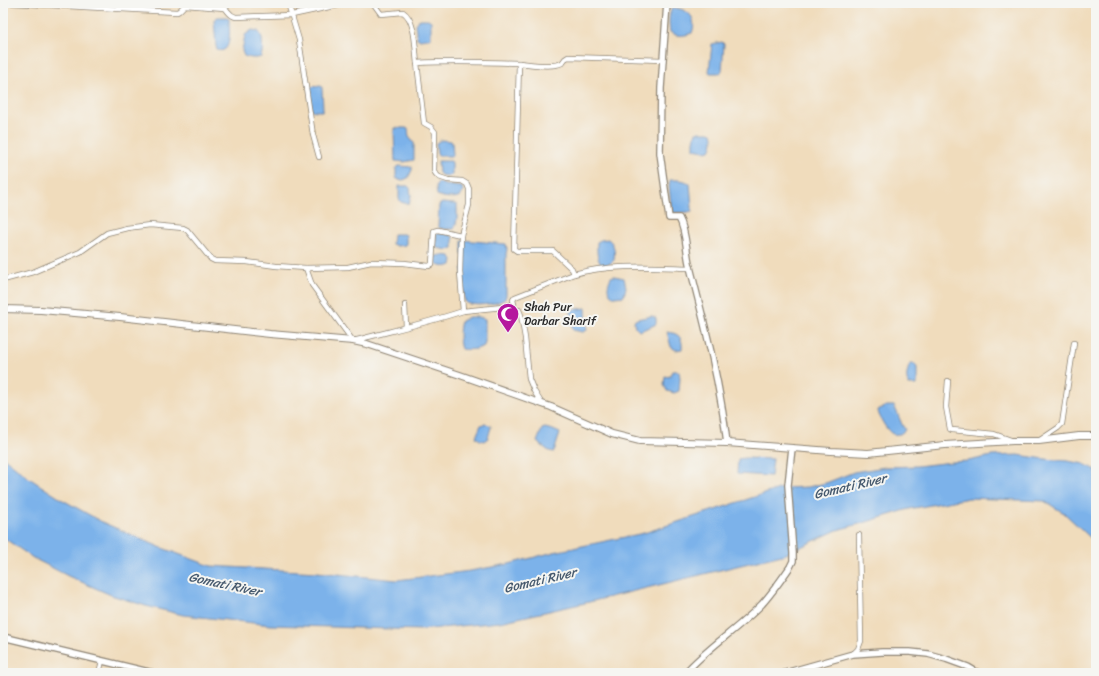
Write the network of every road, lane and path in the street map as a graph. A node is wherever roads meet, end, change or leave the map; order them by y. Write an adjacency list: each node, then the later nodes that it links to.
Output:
1 (13, 3): 6 (street)
2 (288, 3): 6 (street)
3 (348, 3): 6 (street)
4 (373, 3): 8 (street)
5 (667, 3): 7 (street)
6 (292, 15): 10 (street)
7 (663, 60): 9 (street); 13 (street)
8 (417, 63): 9 (street); 11 (street)
9 (520, 63): 14 (street)
10 (319, 158)
11 (461, 235): 12 (street); 19 (street)
12 (306, 268): 15 (street); 21 (street)
13 (691, 268): 14 (street); 28 (street)
14 (574, 274): 19 (street)
15 (3, 280)
16 (405, 305): 20 (street)
17 (3, 309): 21 (main road)
18 (518, 310): 24 (street)
19 (463, 311): 20 (street)
20 (406, 328): 21 (street)
21 (354, 341): 24 (main road)
22 (1074, 343): 27 (street)
23 (948, 381): 26 (street)
24 (542, 404): 28 (main road)
25 (1096, 436): 27 (main road)
26 (1013, 441): 27 (main road); 29 (main road)
27 (1039, 441)
28 (728, 443): 29 (main road)
29 (792, 448): 37 (street)
30 (859, 535): 32 (street)
31 (3, 637): 33 (street)
32 (853, 654): 34 (street); 40 (street)
33 (102, 661): 35 (street); 36 (street)
34 (809, 666): 38 (street); 39 (street)
35 (100, 673)
36 (153, 673)
37 (686, 673)
38 (785, 673)
39 (810, 673)
40 (978, 673)

